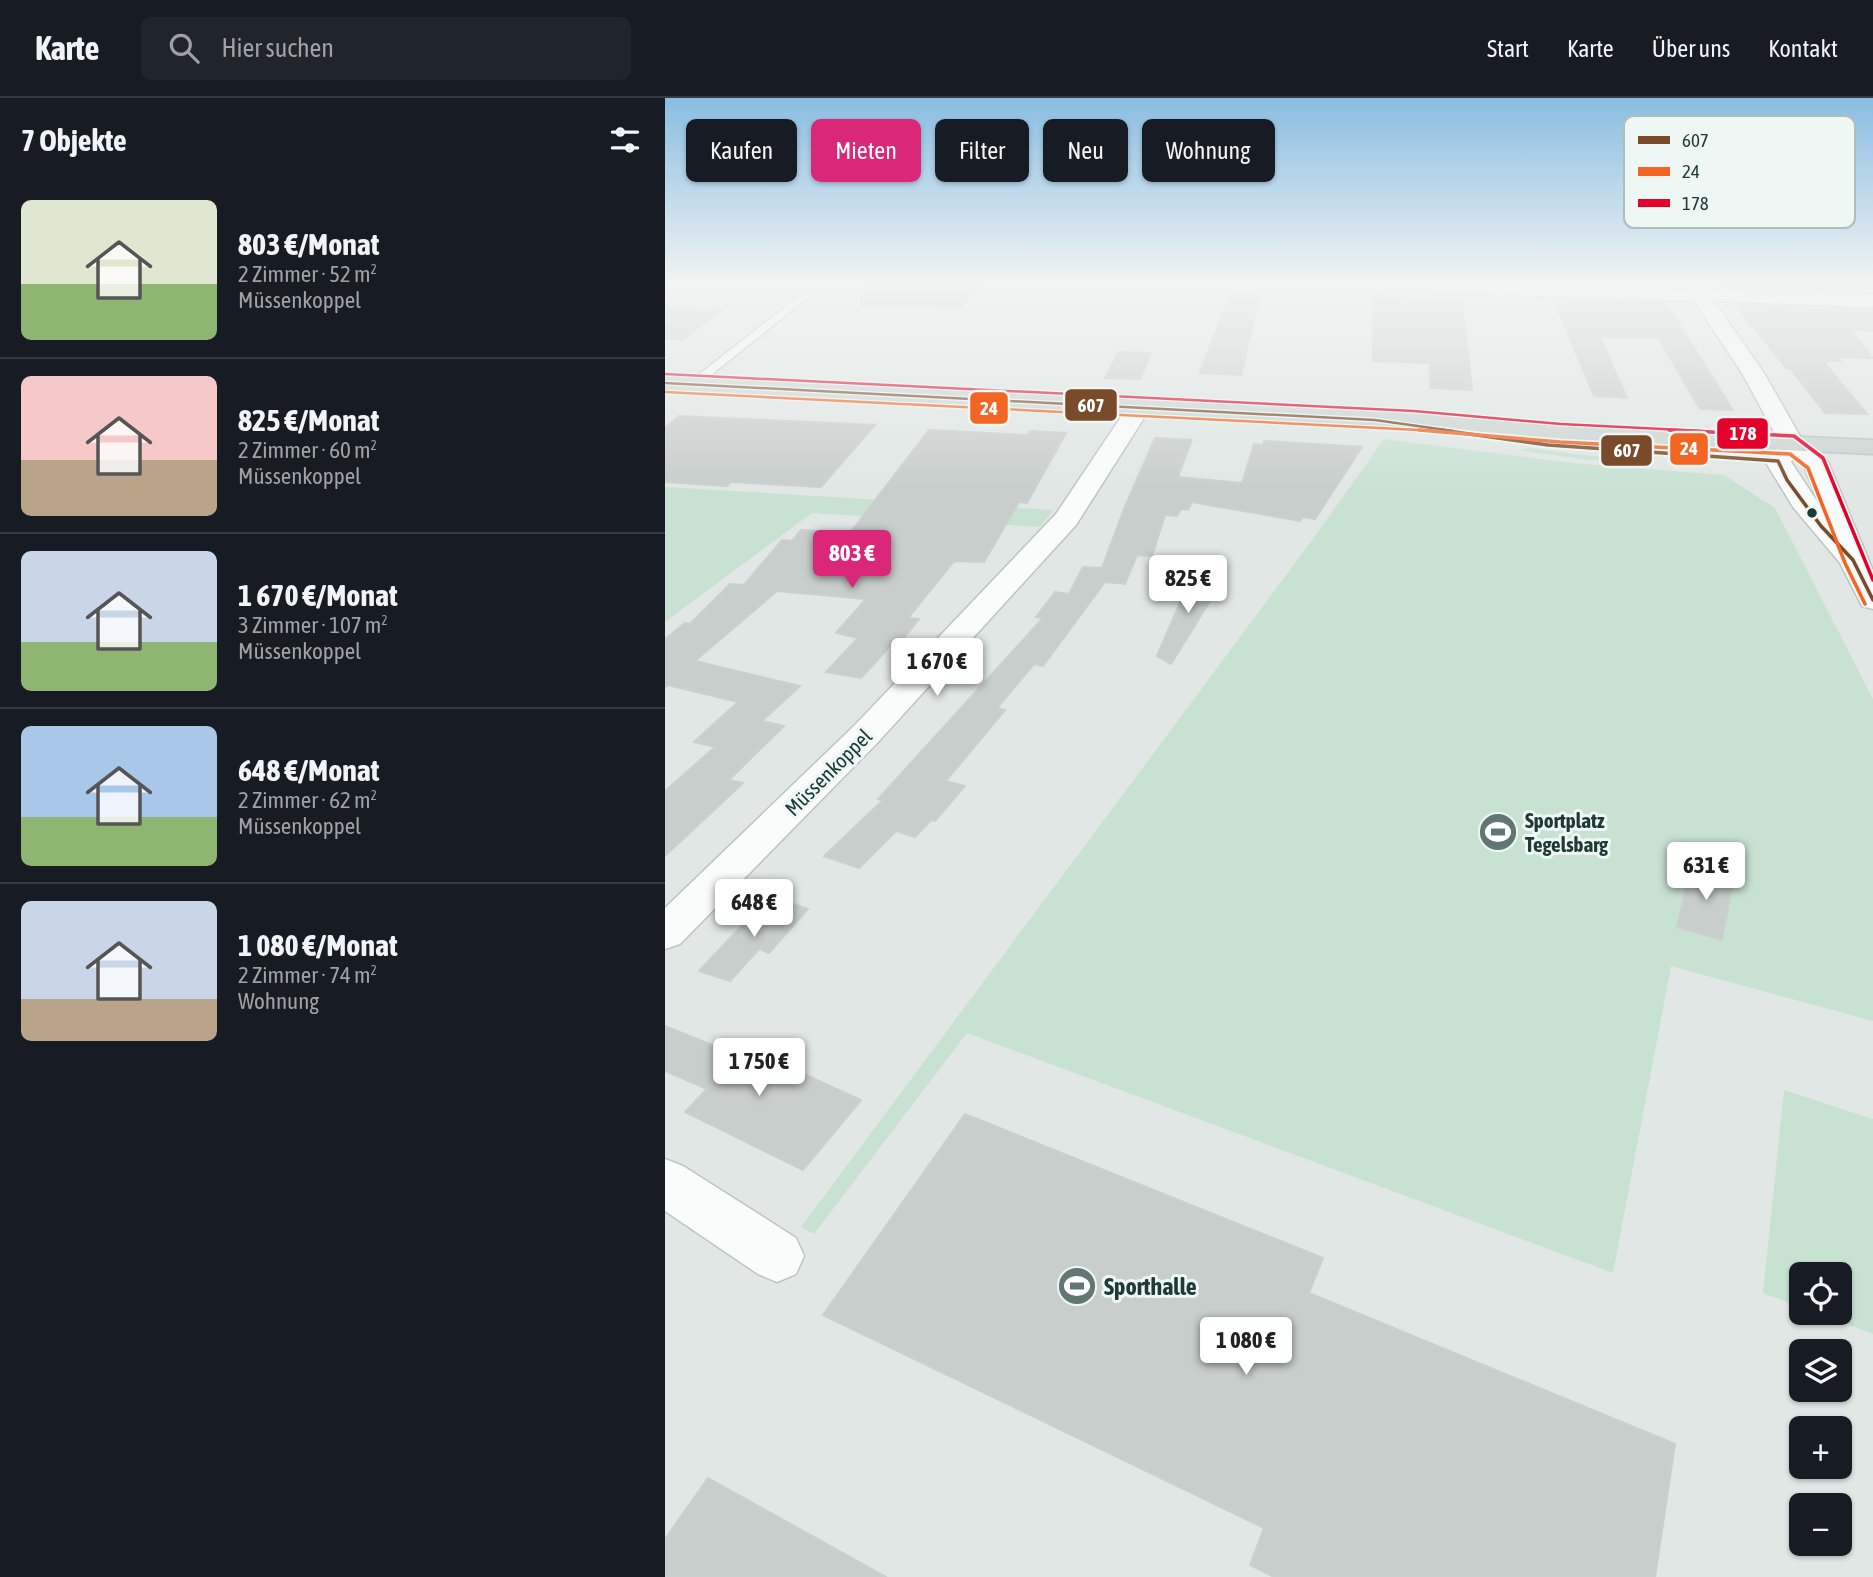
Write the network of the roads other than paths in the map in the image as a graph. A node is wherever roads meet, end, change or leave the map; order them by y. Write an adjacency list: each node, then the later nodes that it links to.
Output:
1 (734, 352): 4 (lane)
2 (1739, 352): 7 (street)
3 (665, 383): 4 (main road)
4 (692, 385): 5 (main road)
5 (1139, 407): 7 (main road); 12 (street, Müssenkoppel)
6 (1873, 447): 7 (main road)
7 (1786, 453): 8 (main road); 10 (street)
8 (1815, 462): 9 (main road); 10 (street)
9 (1873, 465)
10 (1853, 560): 11 (street)
11 (1873, 600)
12 (665, 933)
13 (665, 1182): 14 (street)
14 (777, 1255)

